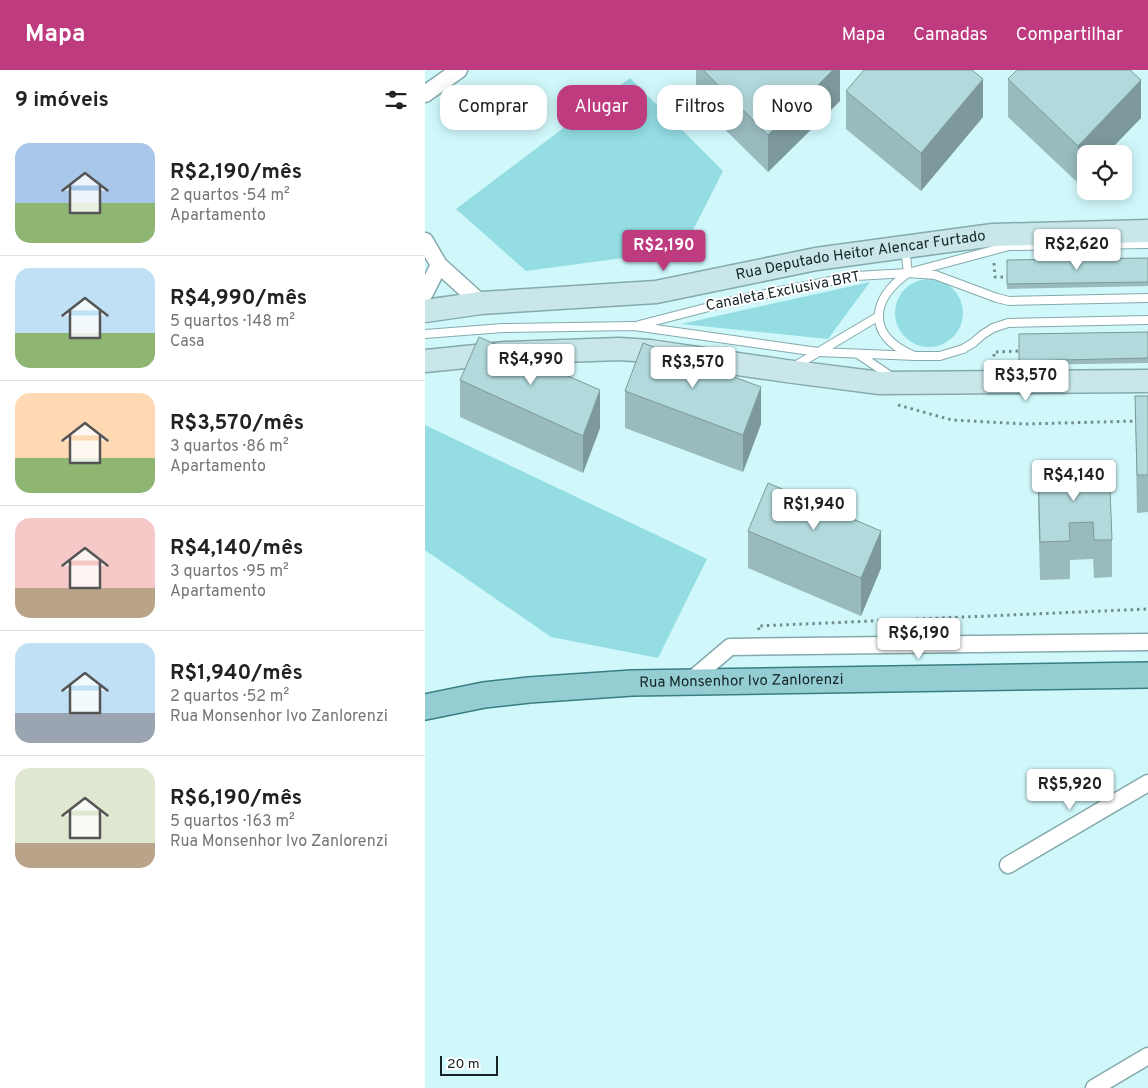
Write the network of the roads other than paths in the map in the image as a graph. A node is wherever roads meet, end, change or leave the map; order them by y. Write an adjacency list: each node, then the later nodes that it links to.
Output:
1 (459, 70): 2 (street)
2 (425, 94)
3 (1148, 231): 6 (street, Rua Deputado Heitor Alencar Furtado)
4 (425, 241): 7 (street)
5 (1148, 244): 8 (lane)
6 (904, 247): 8 (lane); 11 (street, Rua Deputado Heitor Alencar Furtado)
7 (439, 265): 9 (street); 11 (street)
8 (908, 273): 10 (lane); 13 (lane); 15 (lane, Canaleta Exclusiva BRT)
9 (425, 293)
10 (1148, 298)
11 (481, 303): 12 (street, Rua Deputado Heitor Alencar Furtado)
12 (425, 311)
13 (879, 316): 17 (lane); 19 (lane)
14 (1148, 320): 19 (lane, Canaleta Exclusiva BRT)
15 (635, 326): 16 (lane, Canaleta Exclusiva BRT); 17 (lane, Canaleta Exclusiva BRT)
16 (425, 334)
17 (818, 352): 18 (lane, Canaleta Exclusiva BRT); 21 (lane)
18 (857, 353): 19 (lane, Canaleta Exclusiva BRT); 23 (lane)
19 (916, 356)
20 (425, 362): 21 (street)
21 (786, 371): 23 (street)
22 (1148, 381): 23 (street)
23 (899, 394)
24 (1148, 642): 26 (street)
25 (1147, 677): 26 (main road, Rua Monsenhor Ivo Zanlorenzi)
26 (690, 681): 27 (main road, Rua Monsenhor Ivo Zanlorenzi)
27 (425, 707)
28 (1148, 783): 29 (street)
29 (1007, 865)
30 (1148, 1056): 31 (street)
31 (1094, 1088)

